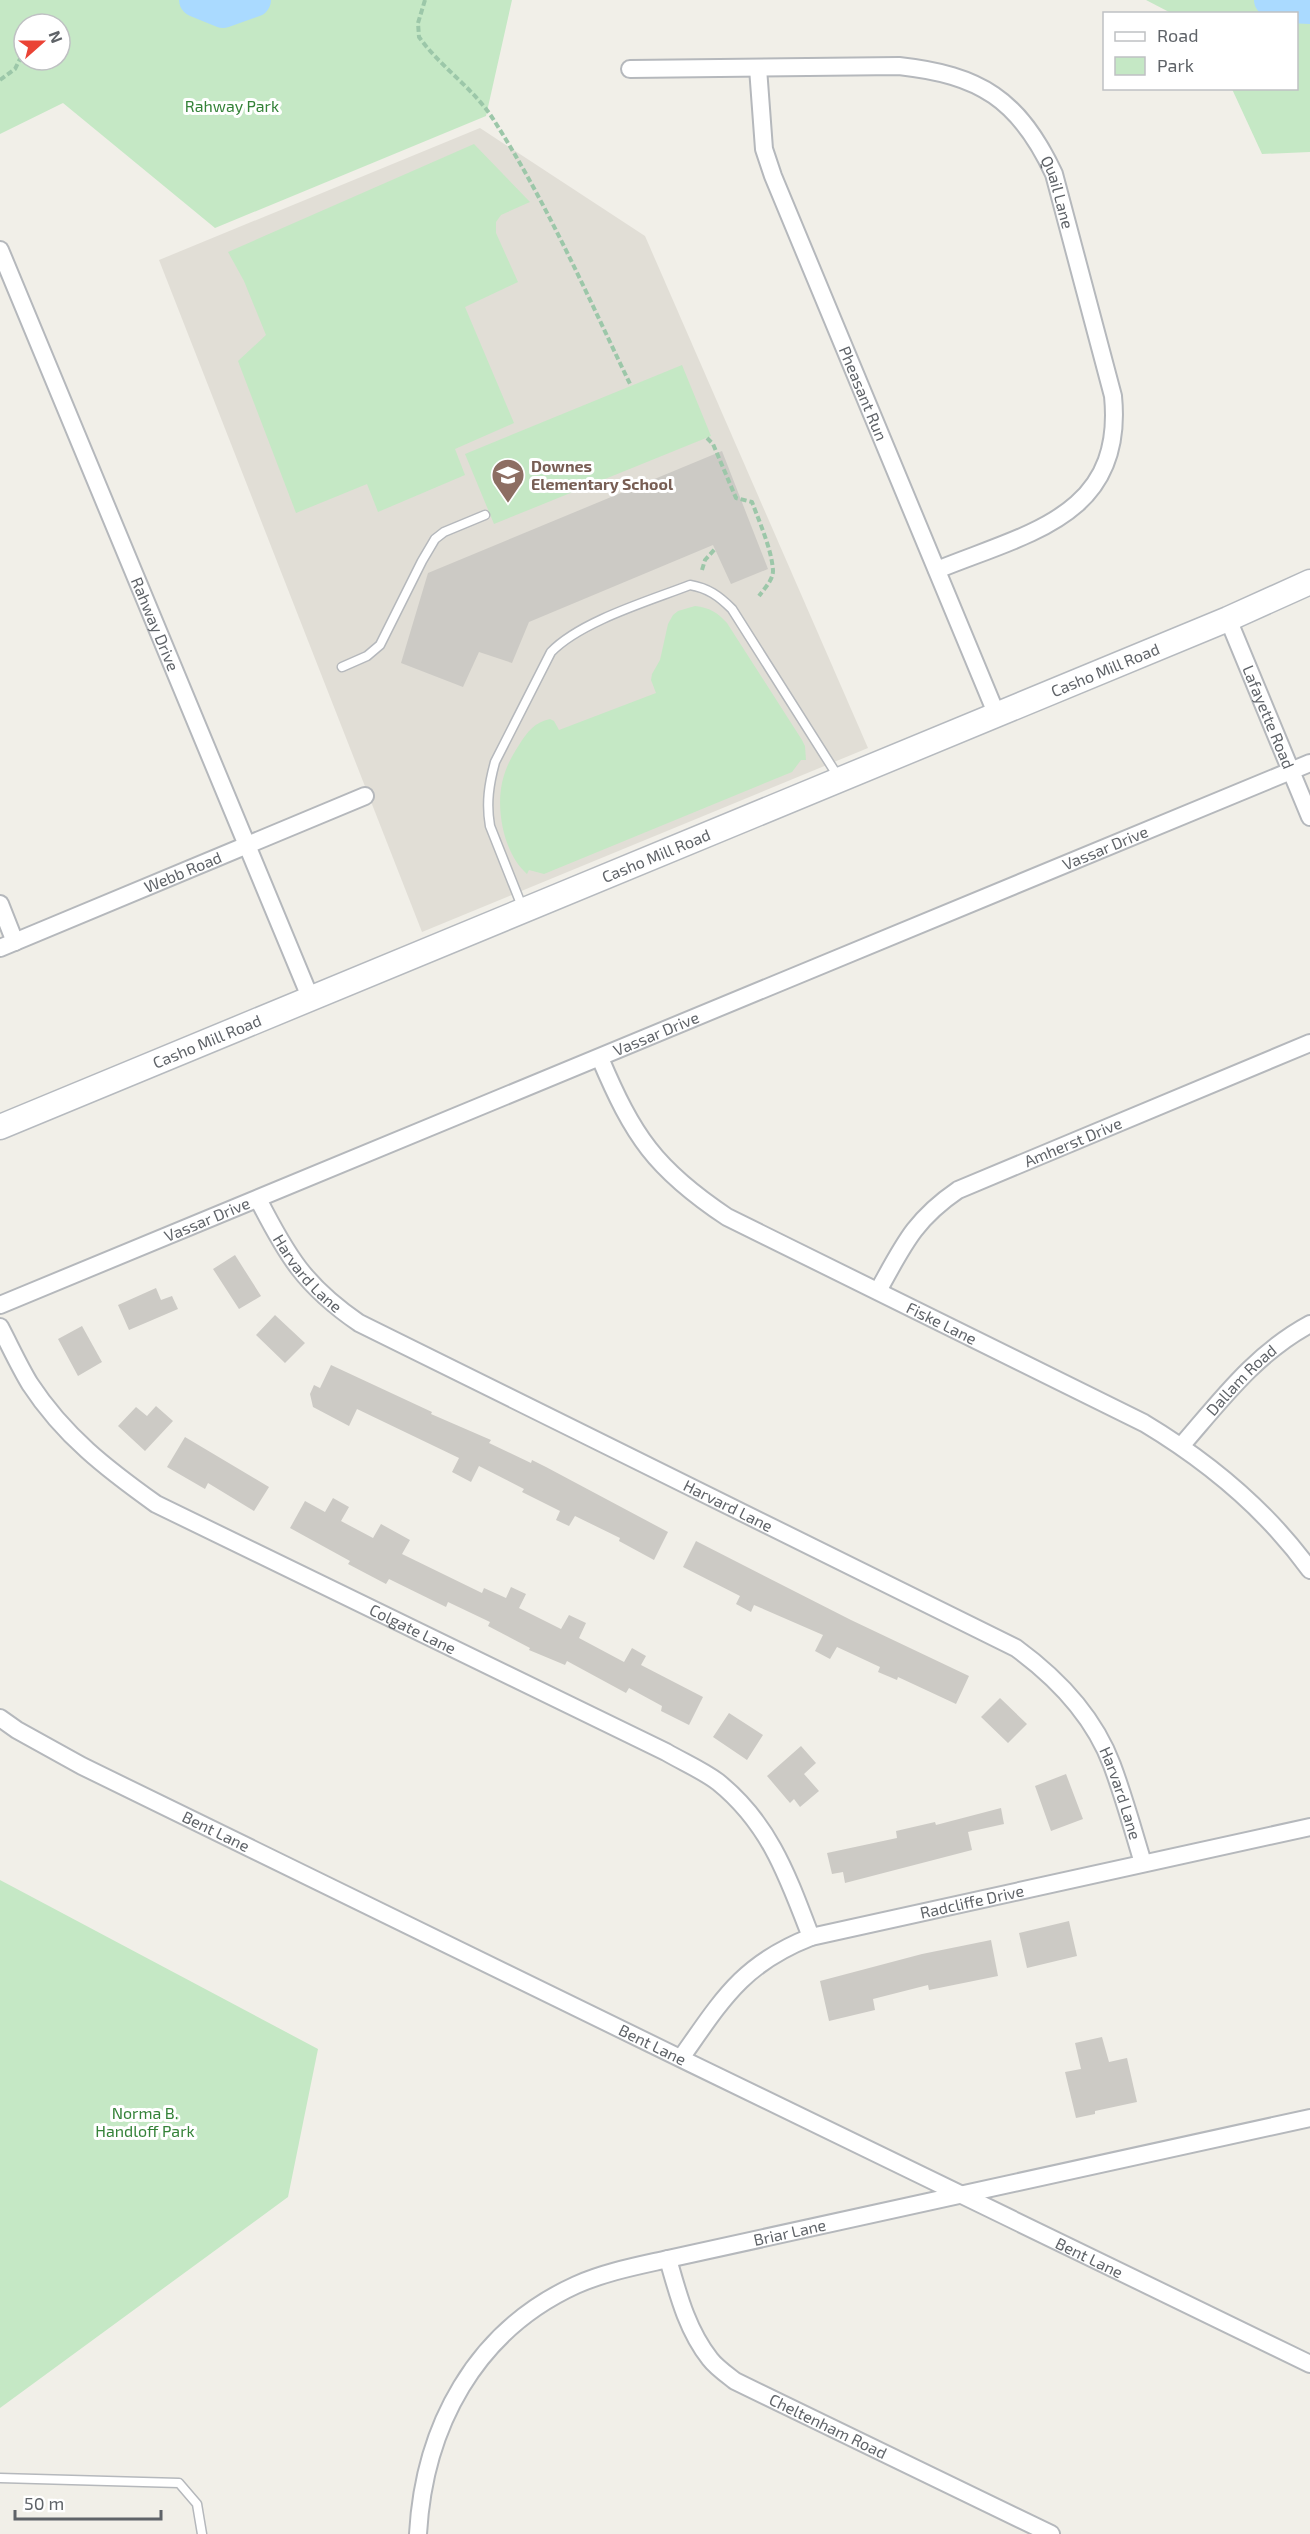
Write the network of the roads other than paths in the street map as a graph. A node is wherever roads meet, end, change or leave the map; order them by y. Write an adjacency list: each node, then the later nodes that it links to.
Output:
1 (758, 68): 2 (street, Quail Lane); 5 (street, Pheasant Run); 5 (street, Quail Lane)
2 (630, 69)
3 (0, 250): 15 (street, Rahway Drive)
4 (485, 515): 8 (lane)
5 (937, 570): 9 (street, Pheasant Run)
6 (1310, 582): 7 (street, Casho Mill Road)
7 (1228, 619): 9 (street, Casho Mill Road); 11 (street, Lafayette Road)
8 (342, 667)
9 (996, 713): 12 (street, Casho Mill Road)
10 (1310, 763): 11 (street, Vassar Drive)
11 (1291, 771): 14 (street, Lafayette Road); 21 (street, Vassar Drive)
12 (840, 778): 17 (street, Casho Mill Road); 17 (lane)
13 (366, 796): 15 (street, Webb Road)
14 (1310, 816)
15 (247, 845): 18 (street, Webb Road); 19 (street, Rahway Drive)
16 (0, 904): 18 (street)
17 (523, 909): 19 (street, Casho Mill Road)
18 (8, 945)
19 (310, 997): 22 (street, Casho Mill Road)
20 (1310, 1043): 24 (street, Amherst Drive)
21 (600, 1058): 23 (street, Vassar Drive); 24 (street, Fiske Lane)
22 (0, 1127)
23 (258, 1199): 25 (street, Vassar Drive); 32 (street, Harvard Lane)
24 (878, 1291): 28 (street, Fiske Lane)
25 (0, 1305)
26 (1310, 1324): 28 (street, Dallam Road)
27 (0, 1327): 33 (street, Colgate Lane)
28 (1182, 1445): 29 (street, Fiske Lane)
29 (1310, 1570)
30 (0, 1718): 34 (street, Bent Lane)
31 (1310, 1827): 32 (street, Radcliffe Drive)
32 (1143, 1863): 33 (street, Radcliffe Drive)
33 (811, 1937): 34 (street, Radcliffe Drive)
34 (681, 2058): 36 (street, Bent Lane)
35 (1310, 2118): 36 (street, Briar Lane)
36 (958, 2195): 37 (street, Briar Lane); 38 (street, Bent Lane)
37 (668, 2259): 41 (street, Briar Lane); 42 (street, Cheltenham Road)
38 (1310, 2364)
39 (0, 2478): 40 (lane)
40 (202, 2534)
41 (418, 2534)
42 (1051, 2534)

